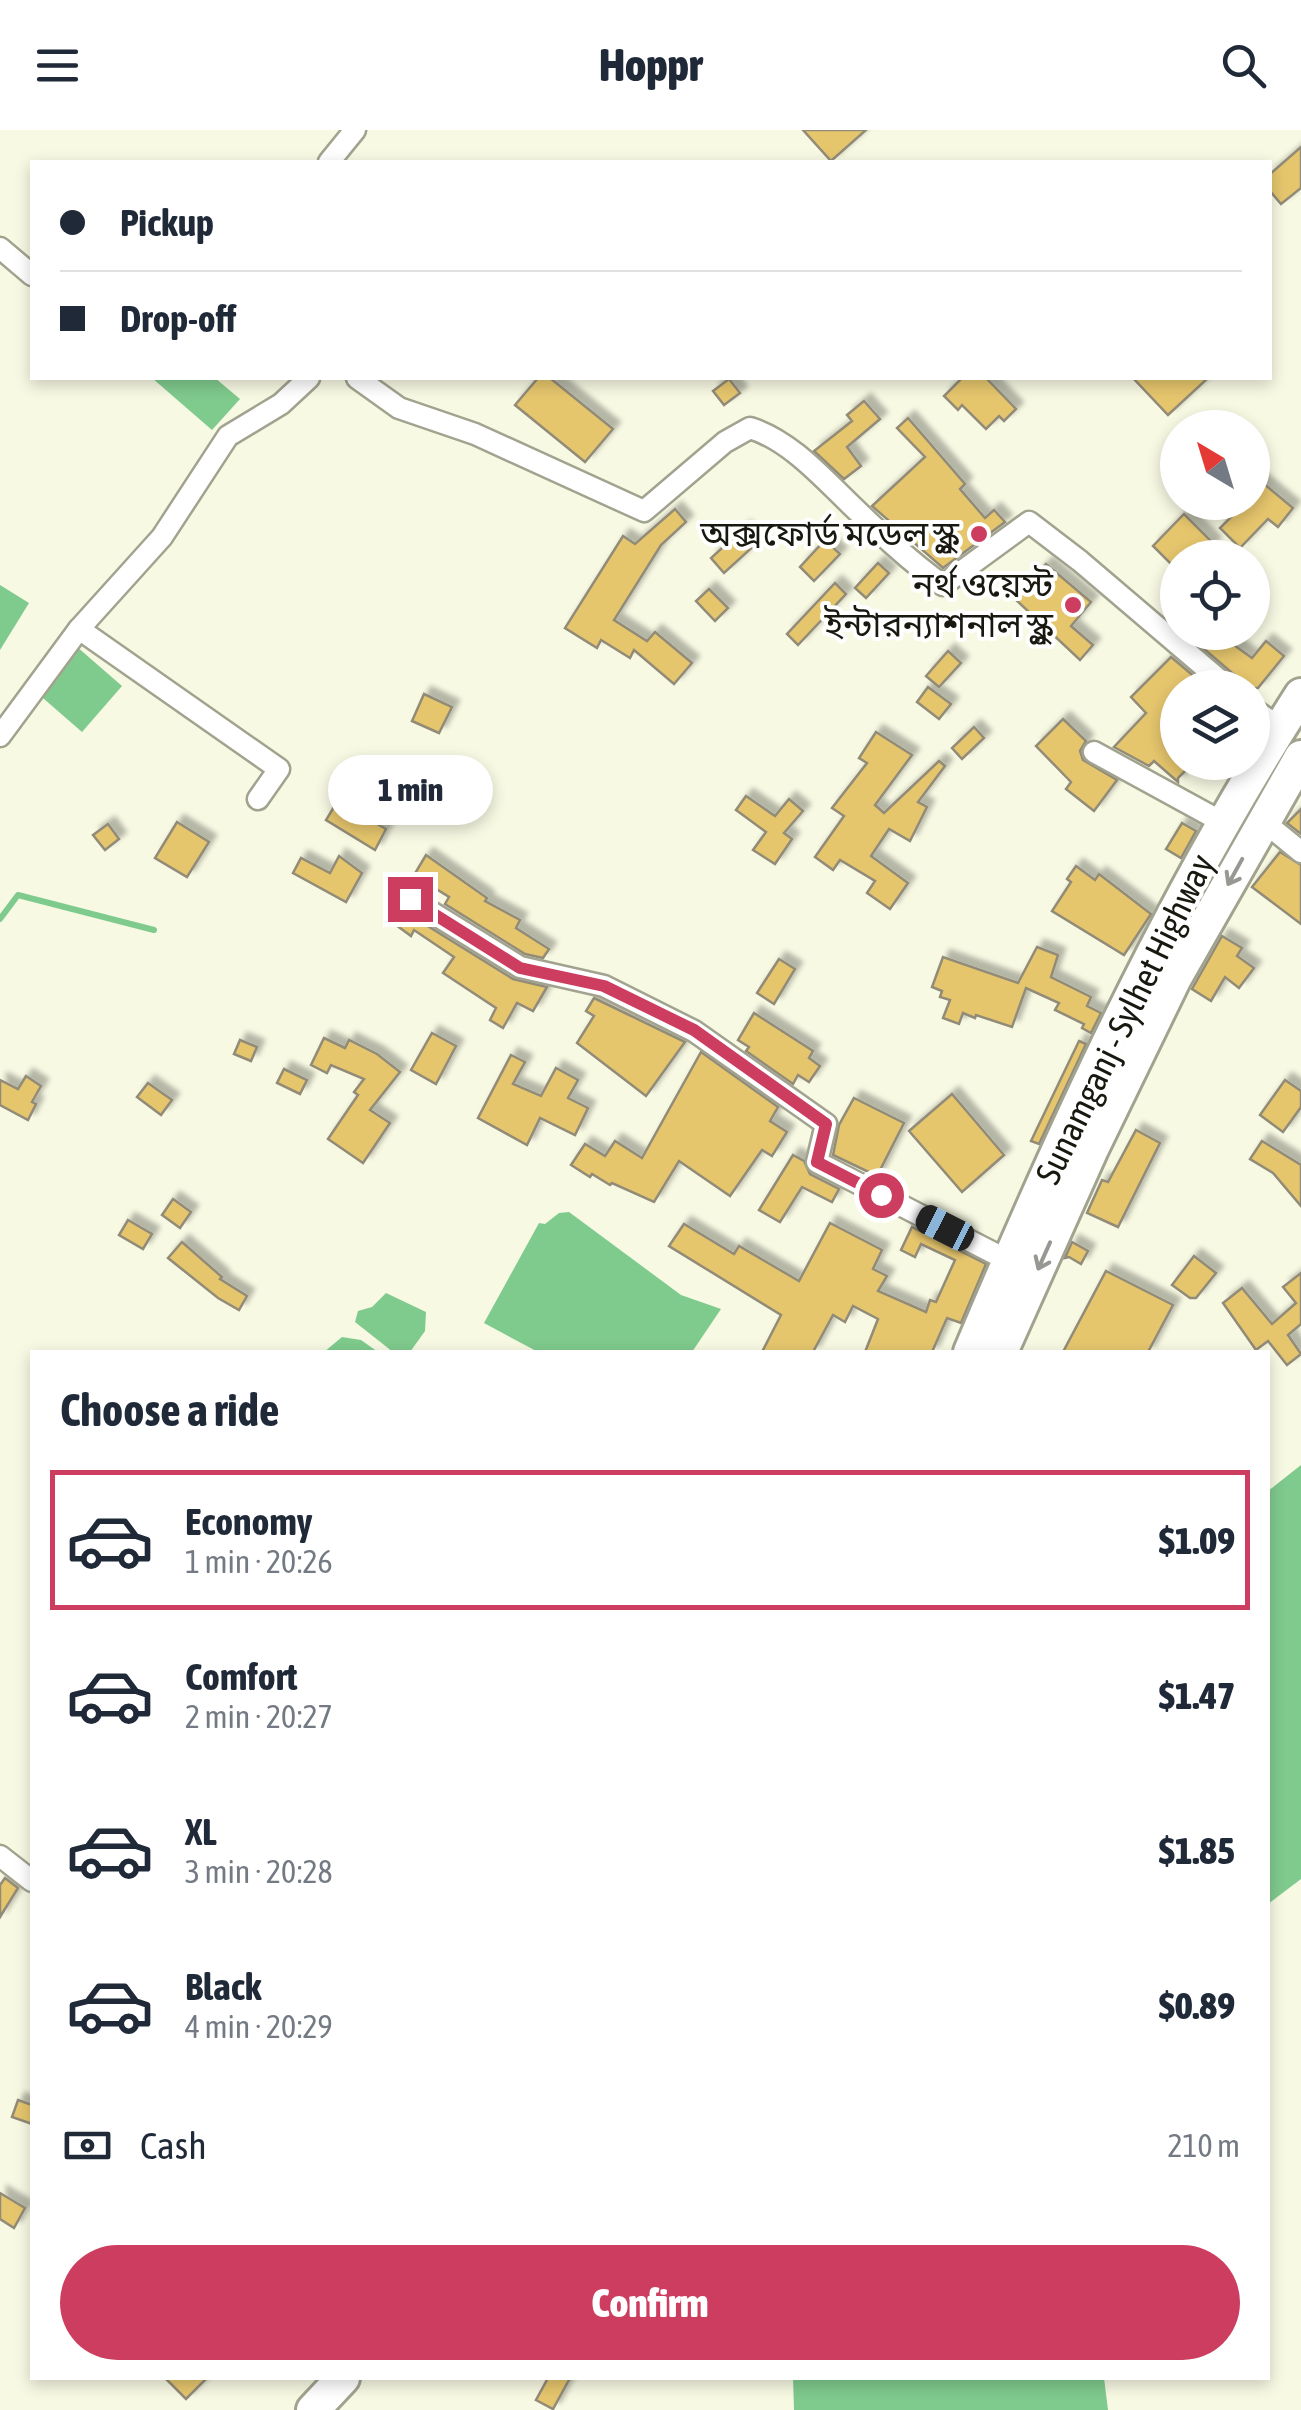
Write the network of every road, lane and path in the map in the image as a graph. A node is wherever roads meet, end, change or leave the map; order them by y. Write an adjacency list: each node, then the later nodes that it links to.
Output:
1 (355, 130): 2 (street)
2 (331, 160)
3 (0, 248): 4 (street)
4 (30, 273)
5 (307, 380): 7 (street)
6 (360, 380): 8 (street)
7 (79, 630): 12 (street); 15 (street)
8 (1209, 670)
9 (1301, 695): 11 (main road, Sunamganj - Sylhet Highway)
10 (1270, 721): 11 (street)
11 (1280, 728): 17 (main road, Sunamganj - Sylhet Highway)
12 (0, 736)
13 (1094, 752): 17 (street)
14 (1301, 757): 16 (main road, Sunamganj - Sylhet Highway)
15 (258, 799)
16 (1263, 821): 18 (street); 22 (main road, Sunamganj - Sylhet Highway, one-way to 22)
17 (1222, 822): 20 (main road, Sunamganj - Sylhet Highway)
18 (1301, 852)
19 (410, 899): 20 (street)
20 (1008, 1261): 21 (main road, Sunamganj - Sylhet Highway)
21 (971, 1350)
22 (1002, 1350)
23 (0, 1856): 24 (street)
24 (30, 1879)
25 (341, 2380): 26 (main road)
26 (313, 2410)

